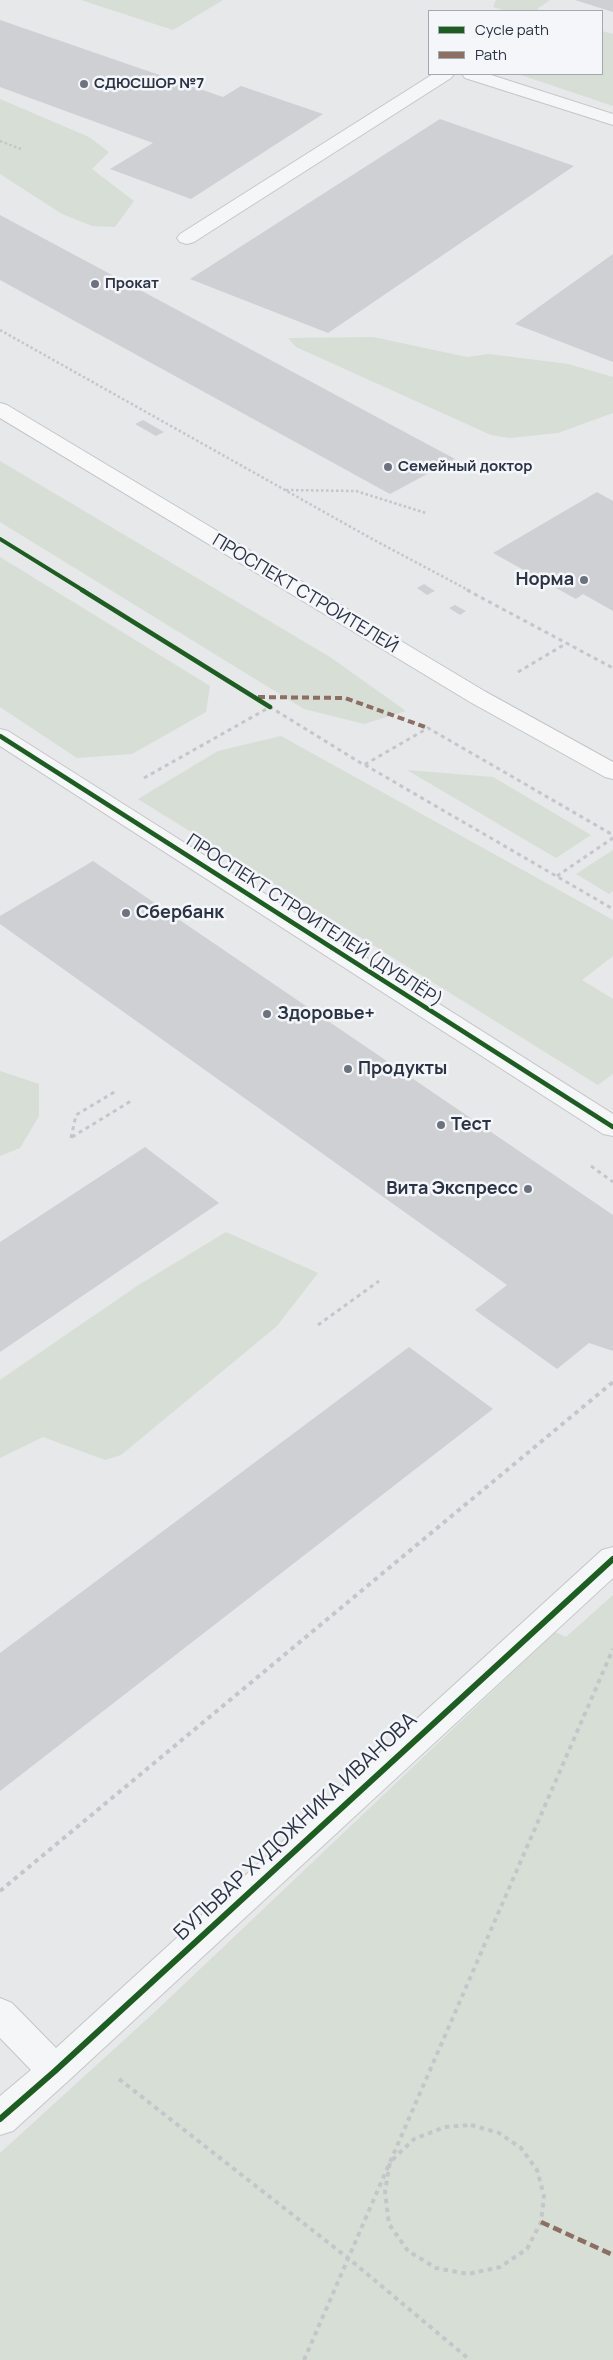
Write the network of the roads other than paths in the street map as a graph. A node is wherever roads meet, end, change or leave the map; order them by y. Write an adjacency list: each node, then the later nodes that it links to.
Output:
1 (443, 75): 4 (street)
2 (474, 75): 3 (street)
3 (613, 120)
4 (187, 238)
5 (0, 409): 7 (main road, ПРОСПЕКТ СТРОИТЕЛЕЙ)
6 (0, 736): 8 (street, ПРОСПЕКТ СТРОИТЕЛЕЙ (ДУБЛЁР))
7 (613, 772)
8 (613, 1127)
9 (613, 1559): 11 (street, БУЛЬВАР ХУДОЖНИКА ИВАНОВА)
10 (0, 2014): 11 (street)
11 (55, 2071): 12 (street, БУЛЬВАР ХУДОЖНИКА ИВАНОВА)
12 (0, 2118)

